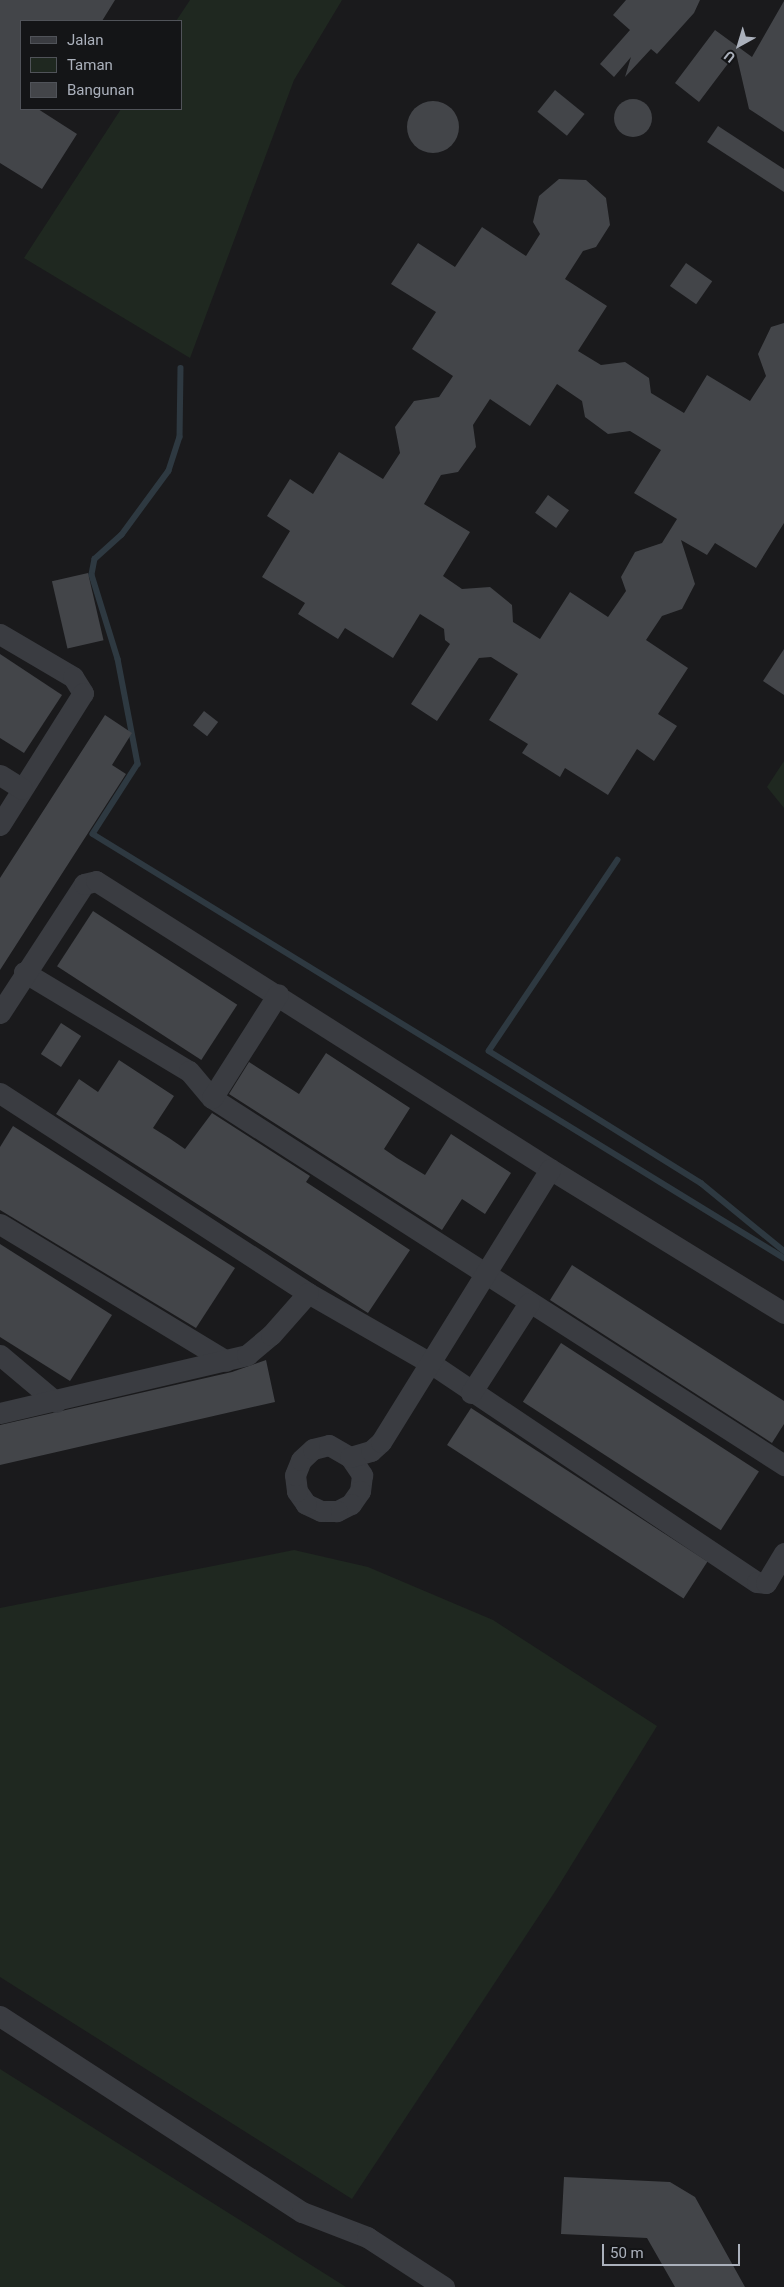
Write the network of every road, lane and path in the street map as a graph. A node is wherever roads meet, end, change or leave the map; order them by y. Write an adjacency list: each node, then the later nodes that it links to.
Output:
1 (0, 634): 3 (street)
2 (0, 775): 3 (street)
3 (22, 789): 4 (street)
4 (0, 825)
5 (24, 972): 6 (street); 7 (street); 9 (street)
6 (278, 994): 9 (street); 10 (street)
7 (0, 1014)
8 (0, 1093): 13 (street)
9 (212, 1098): 12 (street)
10 (550, 1170): 12 (street); 15 (street)
11 (0, 1224): 17 (street)
12 (484, 1275): 14 (street); 18 (street)
13 (308, 1293): 17 (street); 18 (street)
14 (529, 1303): 19 (street); 23 (street)
15 (784, 1312)
16 (0, 1355): 20 (street)
17 (226, 1361): 20 (street)
18 (432, 1364): 19 (street); 22 (street)
19 (471, 1393): 24 (street)
20 (56, 1402): 21 (street)
21 (0, 1414)
22 (350, 1457)
23 (784, 1465)
24 (784, 1553)
25 (0, 2016): 26 (street)
26 (444, 2287)

